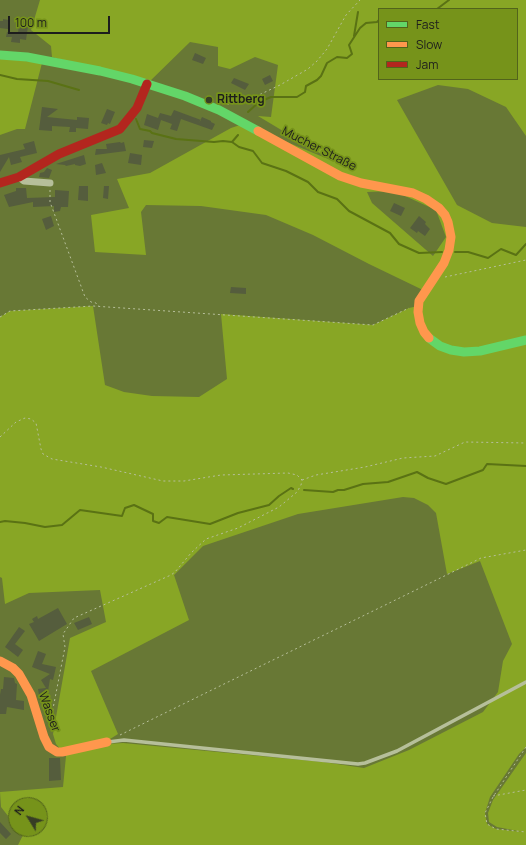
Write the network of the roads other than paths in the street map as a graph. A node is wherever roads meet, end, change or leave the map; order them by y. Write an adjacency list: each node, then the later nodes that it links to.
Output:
1 (0, 55): 2 (main road, Mucher Straße)
2 (147, 84): 3 (main road); 6 (main road, Mucher Straße)
3 (19, 177): 4 (main road); 5 (street)
4 (0, 183)
5 (50, 183)
6 (526, 340)
7 (0, 661): 9 (main road, Wasser)
8 (526, 682): 9 (lane)
9 (107, 742)

